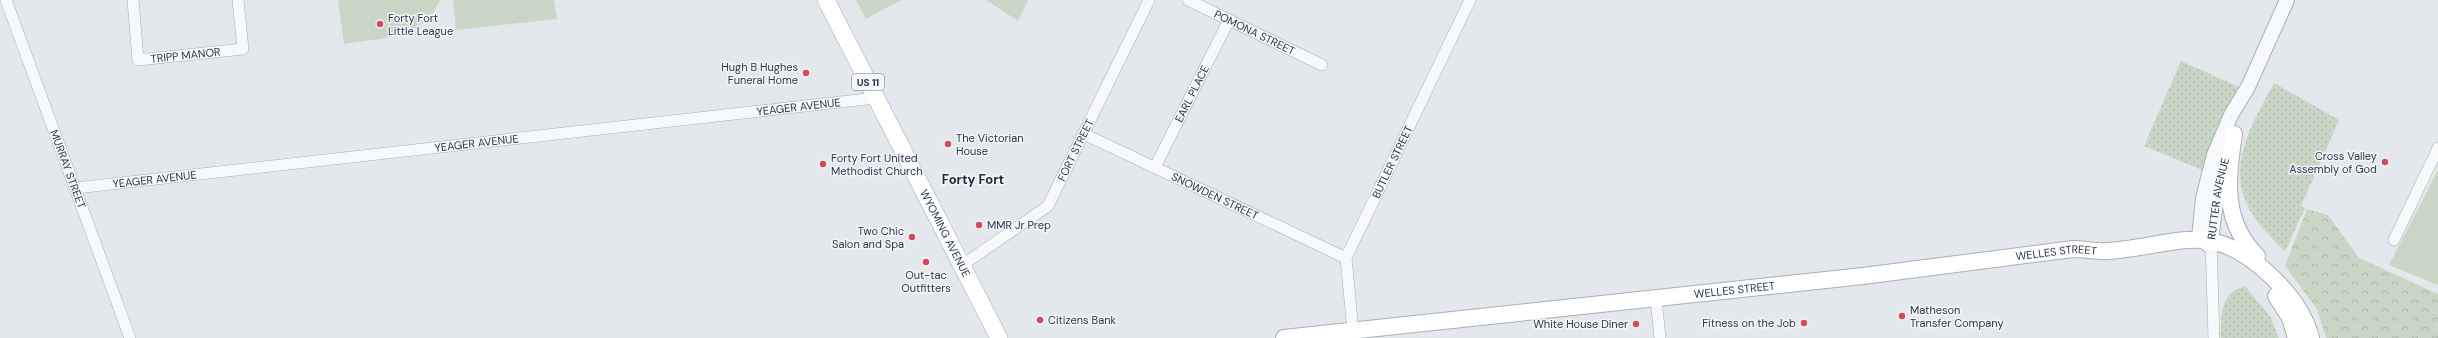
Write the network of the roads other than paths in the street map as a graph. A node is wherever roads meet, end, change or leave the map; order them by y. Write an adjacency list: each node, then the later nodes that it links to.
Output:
1 (6, 0): 17 (street, MURRAY STREET)
2 (133, 0): 3 (street, TRIPP MANOR)
3 (238, 0)
4 (826, 0): 12 (main road, WYOMING AVENUE / US 11)
5 (1149, 0): 13 (street, FORT STREET)
6 (1188, 0): 9 (street, POMONA STREET)
7 (1470, 0): 20 (street, BUTLER STREET)
8 (2287, 0): 11 (street, RUTTER AVENUE)
9 (1229, 20): 10 (street, POMONA STREET); 16 (street, EARL PLACE)
10 (1322, 65)
11 (2248, 87): 14 (street, RUTTER AVENUE); 19 (street, RUTTER AVENUE)
12 (876, 98): 17 (street, YEAGER AVENUE); 21 (main road, WYOMING AVENUE / US 11)
13 (1084, 134): 16 (street, SNOWDEN STREET); 21 (street, FORT STREET)
14 (2234, 134): 19 (street, RUTTER AVENUE); 22 (main road)
15 (2438, 148): 18 (street)
16 (1155, 167): 20 (street, SNOWDEN STREET)
17 (76, 188): 25 (street, MURRAY STREET)
18 (2394, 240)
19 (2202, 242): 22 (main road, RUTTER AVENUE); 23 (main road, WELLES STREET); 29 (street, RUTTER AVENUE); 30 (main road, RUTTER AVENUE)
20 (1346, 258): 24 (street)
21 (961, 266): 26 (main road, WYOMING AVENUE / US 11)
22 (2279, 284): 31 (main road, RUTTER AVENUE)
23 (1656, 298): 24 (main road, WELLES STREET); 28 (street)
24 (1353, 331): 27 (main road, WELLES STREET)
25 (130, 338)
26 (999, 338)
27 (1284, 338)
28 (1660, 338)
29 (2214, 338)
30 (2296, 338)
31 (2312, 338)

